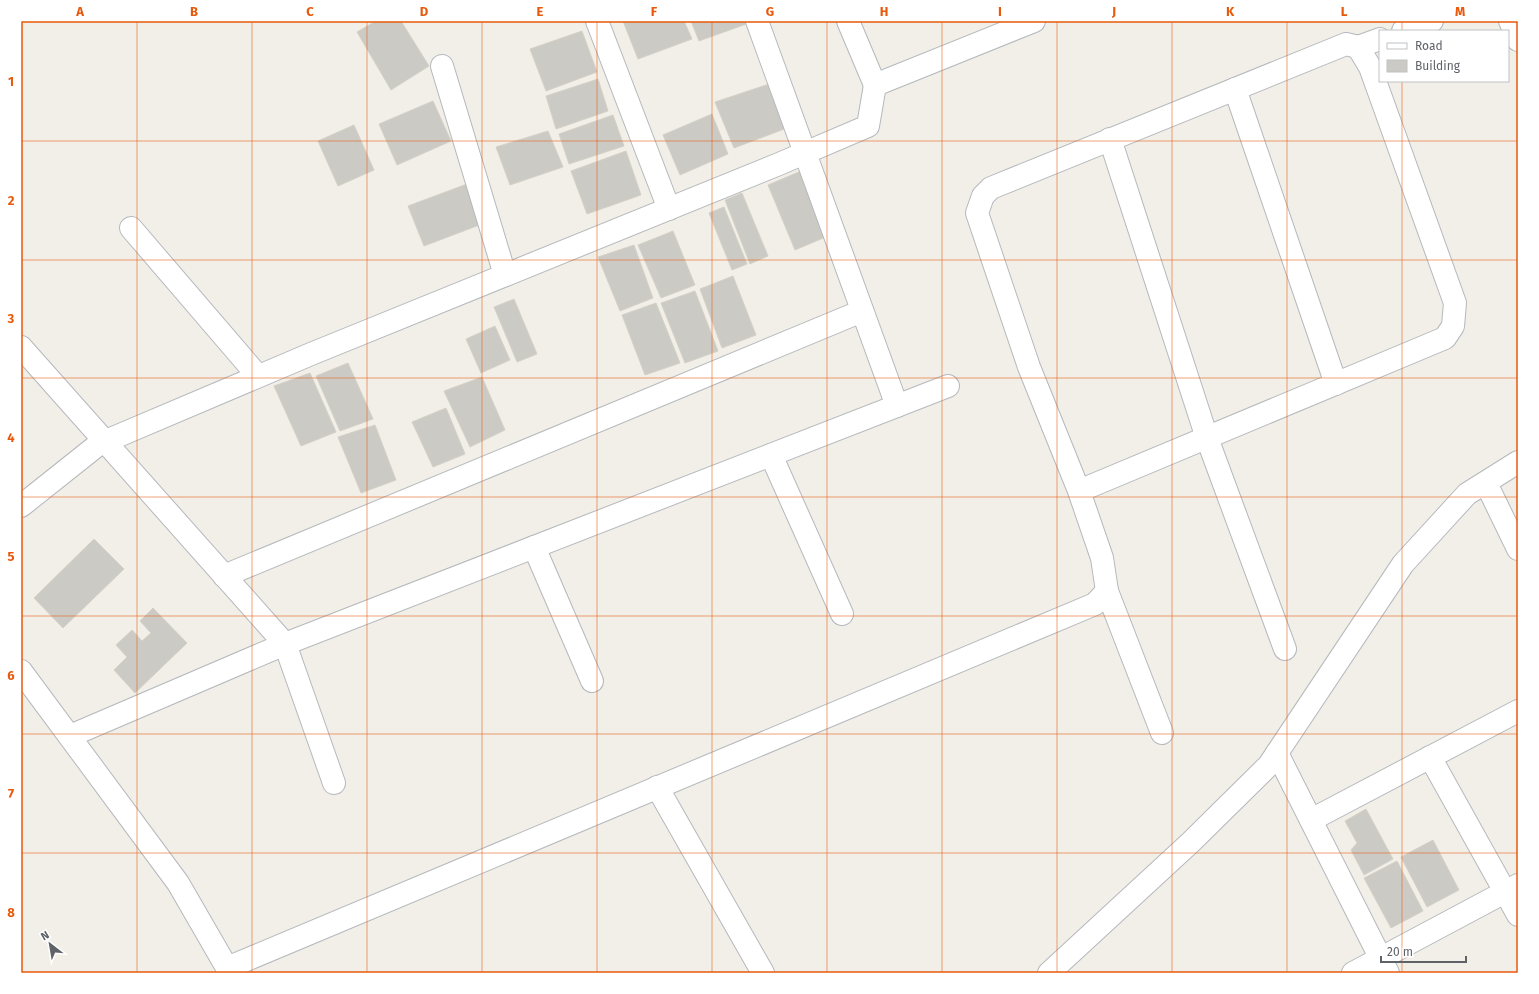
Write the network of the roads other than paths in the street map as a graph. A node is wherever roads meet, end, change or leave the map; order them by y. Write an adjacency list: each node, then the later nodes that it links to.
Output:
1 (597, 21): 16 (street)
2 (757, 21): 15 (street)
3 (848, 21): 12 (street)
4 (1034, 21): 12 (street)
5 (1432, 21): 7 (street)
6 (1510, 21): 9 (street)
7 (1406, 30)
8 (1379, 39): 10 (street)
9 (1518, 40)
10 (1358, 47): 13 (street); 22 (street)
11 (442, 66): 18 (street)
12 (875, 85): 15 (street)
13 (1235, 89): 14 (street); 22 (street)
14 (1110, 139): 25 (street); 30 (street)
15 (804, 153): 16 (street); 19 (street)
16 (669, 209): 18 (street)
17 (131, 228): 21 (street)
18 (505, 275): 21 (street)
19 (862, 311): 24 (street); 34 (street)
20 (21, 347): 26 (street)
21 (258, 376): 26 (street)
22 (1336, 384): 25 (street)
23 (948, 386): 24 (street)
24 (897, 406): 27 (street)
25 (1207, 438): 30 (street); 38 (street)
26 (105, 442): 31 (street); 34 (street)
27 (771, 454): 32 (street); 36 (street)
28 (1518, 462): 29 (street)
29 (1486, 482): 33 (street); 44 (street)
30 (1079, 491): 35 (street)
31 (21, 506)
32 (534, 547): 37 (street); 40 (street)
33 (1518, 549)
34 (224, 576): 37 (street)
35 (1107, 591): 42 (street); 47 (street)
36 (842, 614)
37 (285, 644): 43 (street); 46 (street)
38 (1285, 649)
39 (21, 671): 43 (street)
40 (592, 681)
41 (1518, 711): 45 (street)
42 (1162, 733)
43 (70, 736): 52 (street)
44 (1277, 753): 48 (street); 54 (street)
45 (1430, 757): 48 (street); 49 (street)
46 (334, 783)
47 (657, 787): 52 (street); 53 (street)
48 (1311, 820): 51 (street)
49 (1512, 888): 50 (street); 51 (street)
50 (1518, 915)
51 (1385, 965): 55 (street)
52 (228, 970)
53 (763, 973)
54 (1050, 973)
55 (1353, 973)

